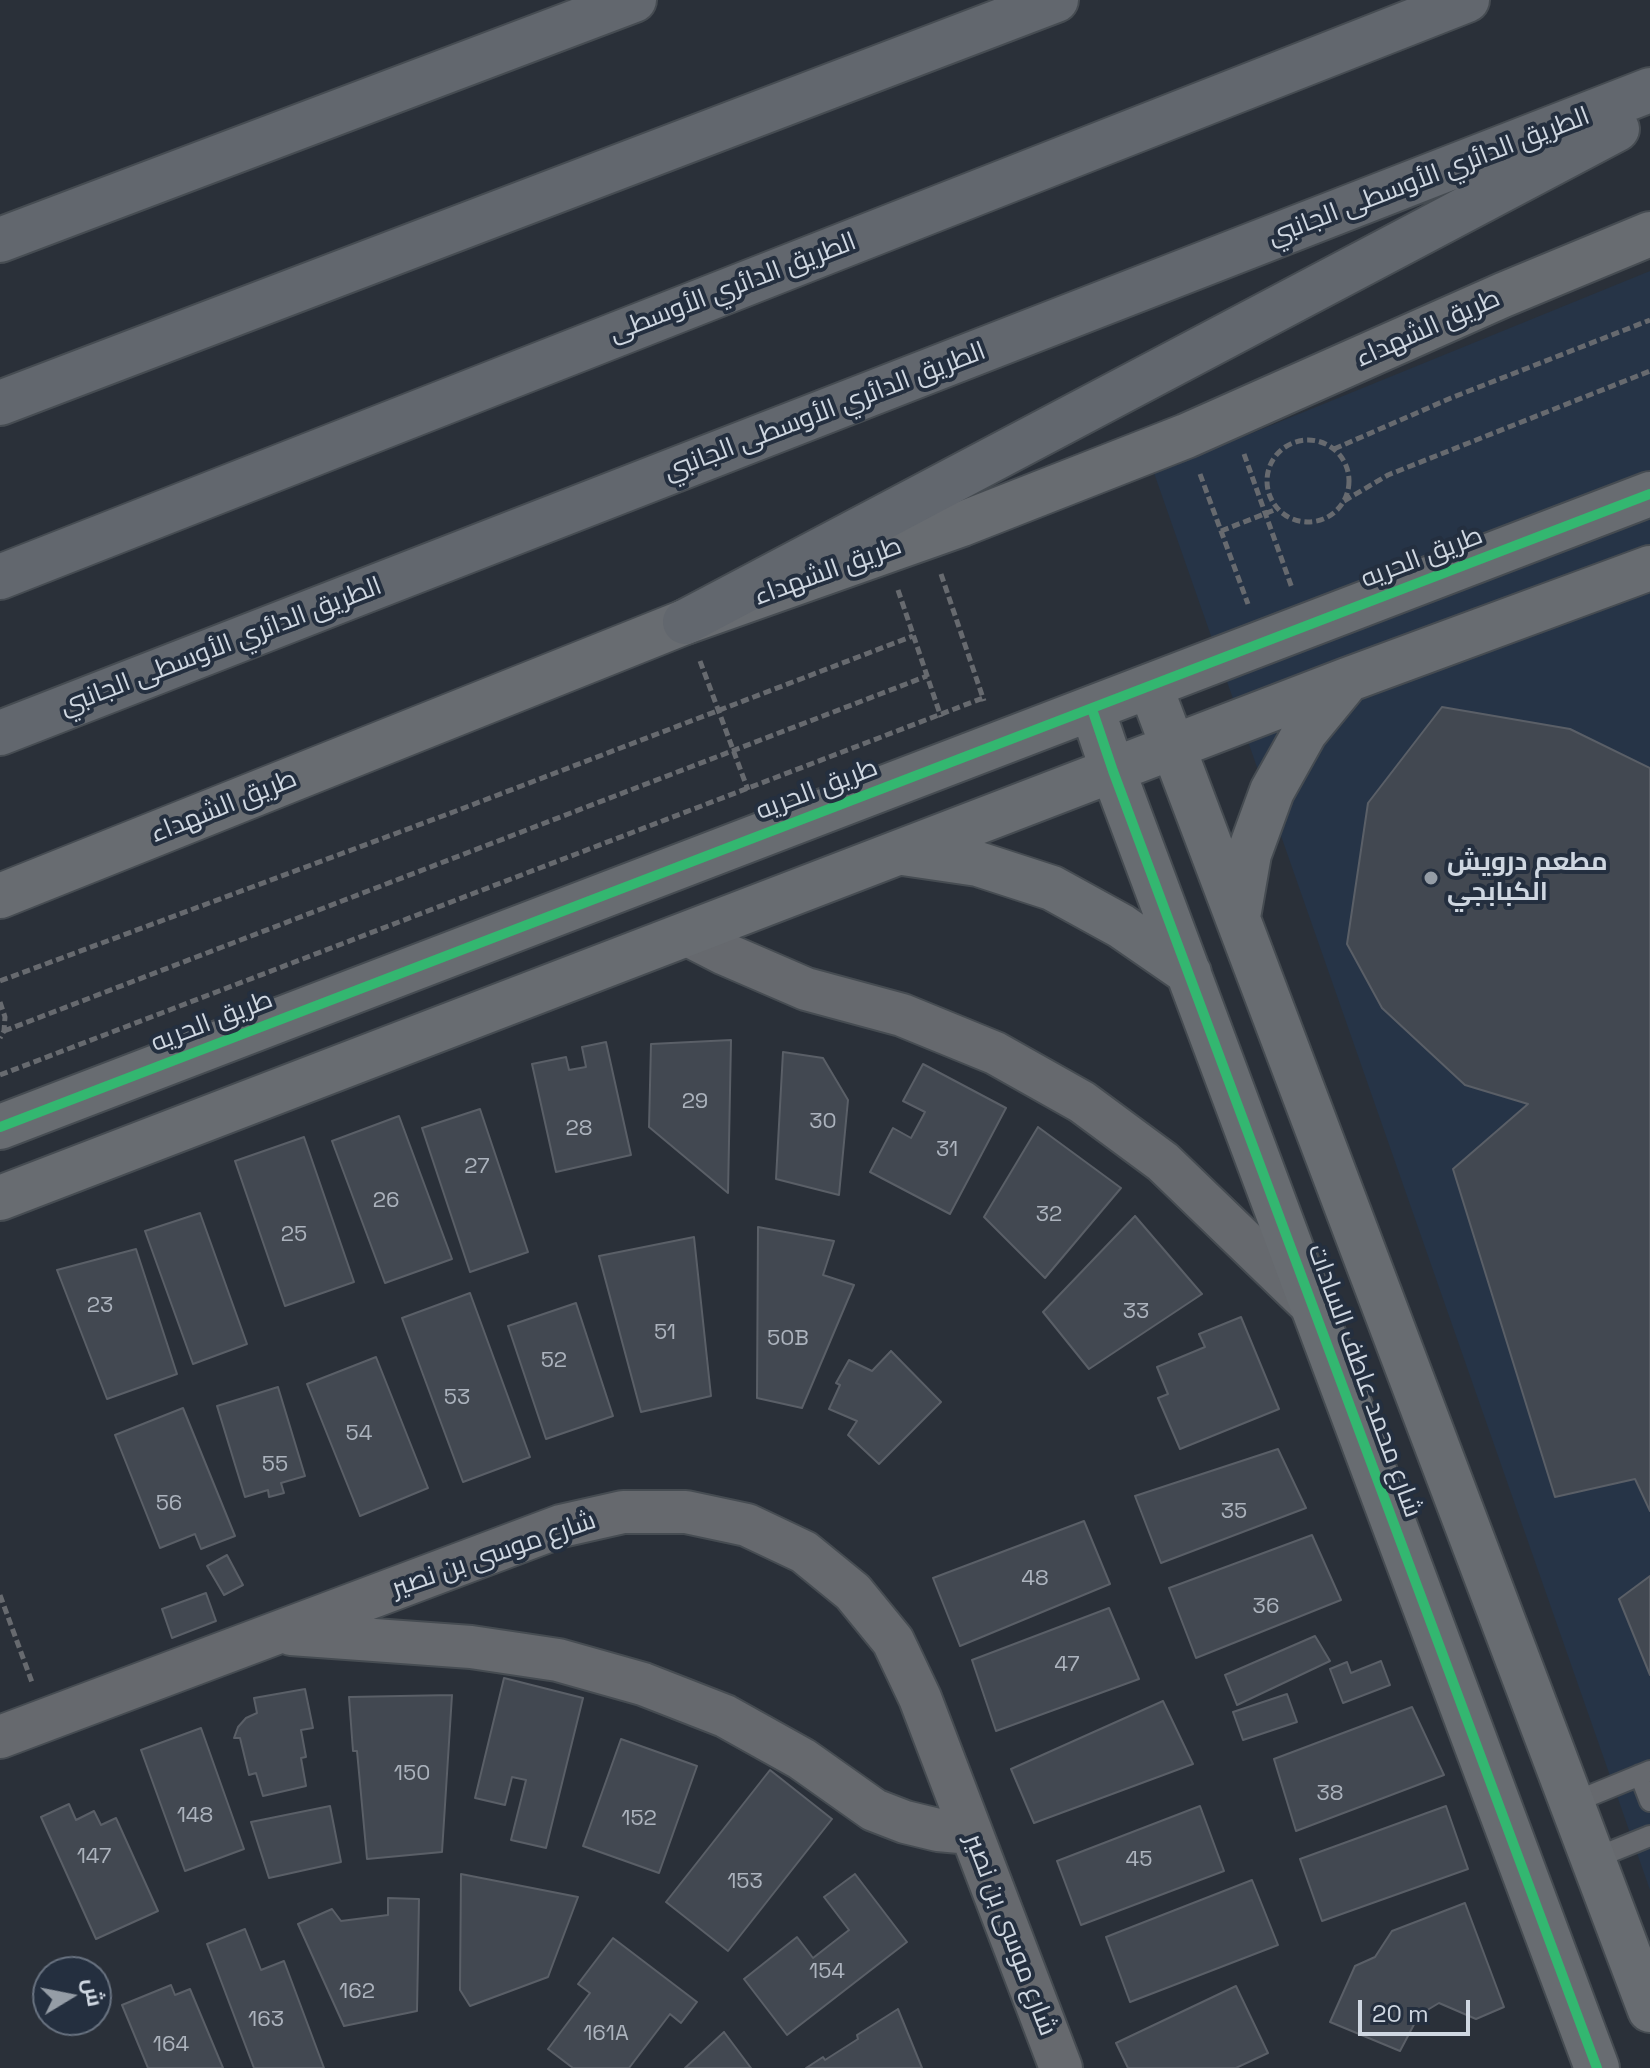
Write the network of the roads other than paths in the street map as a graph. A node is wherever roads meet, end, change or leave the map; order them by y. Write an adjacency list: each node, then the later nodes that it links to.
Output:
1 (634, 0): 7 (highway)
2 (1056, 0): 8 (highway)
3 (1467, 0): 11 (highway, الطريق الدائري الأوسطى)
4 (1650, 90): 16 (highway, الطريق الدائري الأوسطى الجانبي)
5 (1650, 112): 12 (highway)
6 (1650, 234): 12 (street, طريق الشهداء)
7 (0, 240)
8 (0, 403)
9 (1650, 494): 14 (street, طريق الحريه)
10 (1650, 568): 13 (street)
11 (0, 577)
12 (685, 622): 20 (street, طريق الشهداء)
13 (1347, 680): 17 (street); 21 (street)
14 (1150, 686): 15 (street, طريق الحريه); 17 (street, شارع محمد عاطف السادات)
15 (1092, 709): 18 (street, شارع محمد عاطف السادات); 24 (street, طريق الحريه)
16 (0, 733)
17 (1173, 747): 18 (street); 21 (street, شارع محمد عاطف السادات)
18 (1113, 771): 19 (street); 23 (street, شارع محمد عاطف السادات)
19 (900, 852): 22 (street); 23 (street)
20 (0, 896)
21 (1238, 920): 31 (street, شارع محمد عاطف السادات)
22 (686, 934): 25 (street); 26 (street)
23 (1189, 973): 26 (street, شارع محمد عاطف السادات)
24 (0, 1127)
25 (0, 1198)
26 (1313, 1307): 37 (street, شارع محمد عاطف السادات)
27 (278, 1633): 28 (street, شارع موسى بن نصير); 32 (street); 32 (street, شارع موسى بن نصير)
28 (0, 1737)
29 (1645, 1773): 30 (lane); 31 (lane)
30 (1650, 1801)
31 (1572, 1803): 34 (street, شارع محمد عاطف السادات)
32 (971, 1833): 36 (street, شارع موسى بن نصير)
33 (1650, 1836): 34 (lane)
34 (1593, 1859): 35 (street, شارع محمد عاطف السادات)
35 (1650, 2010)
36 (1061, 2068)
37 (1597, 2068)

